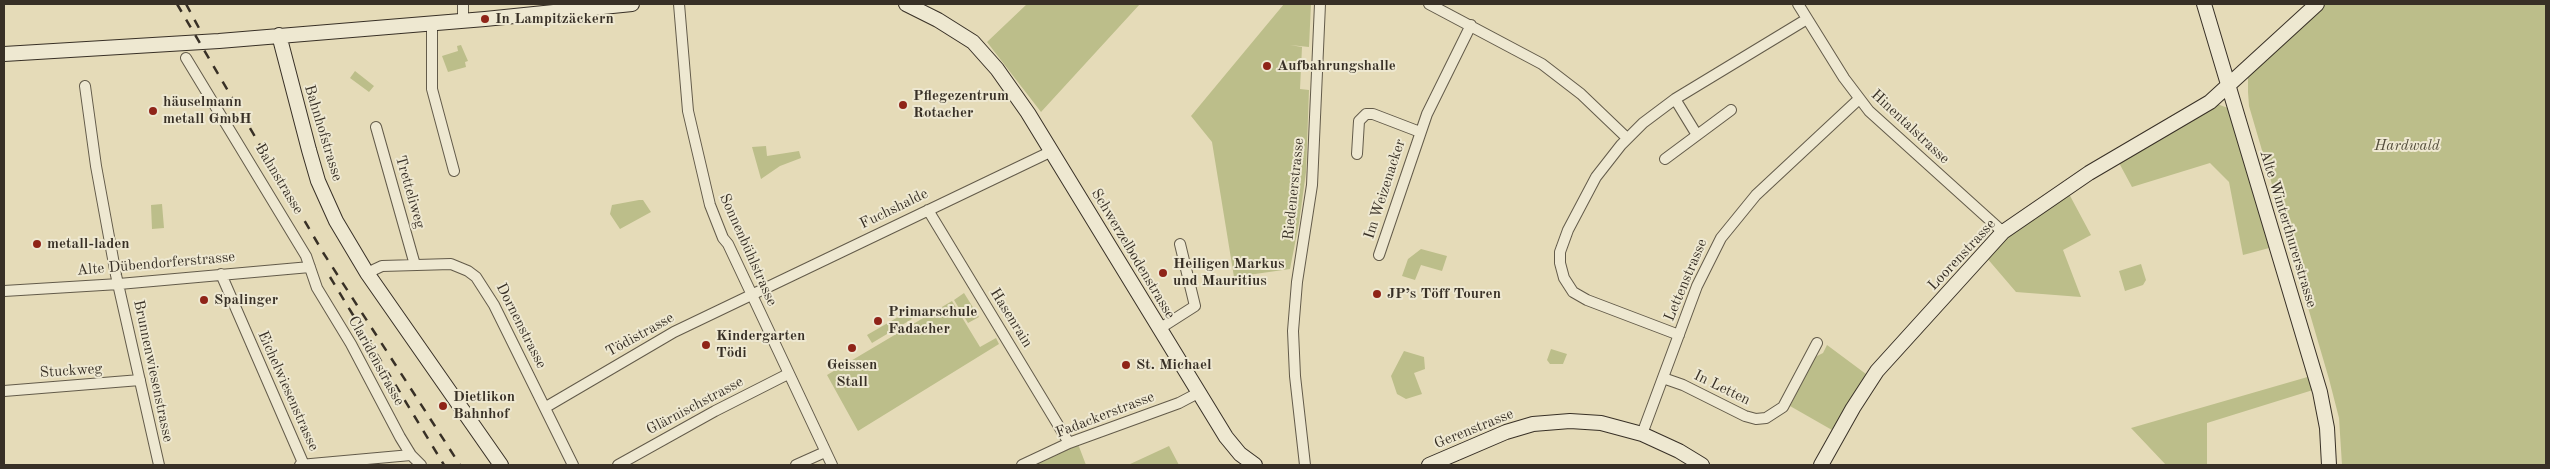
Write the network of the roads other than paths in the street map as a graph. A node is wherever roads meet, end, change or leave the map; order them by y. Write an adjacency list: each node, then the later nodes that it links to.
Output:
1 (462, 4): 10 (street)
2 (632, 4): 10 (street)
3 (679, 4): 40 (street, Sonnenbühlstrasse)
4 (906, 4): 26 (street, Schwerzelbodenstrasse)
5 (1320, 4): 64 (street, Riedenerstrasse)
6 (1429, 4): 13 (street)
7 (1798, 4): 11 (street, Hinentalstrasse)
8 (2204, 4): 18 (street, Alte Winterthurerstrasse)
9 (2317, 4): 18 (street, Loorenstrasse)
10 (463, 19): 12 (street)
11 (1807, 19): 19 (street); 20 (street, Hinentalstrasse)
12 (432, 23): 14 (street); 29 (street)
13 (1471, 25): 23 (street, Im Weizenacker); 25 (street)
14 (280, 35): 15 (street); 36 (street, Bahnhofstrasse)
15 (4, 54)
16 (186, 58): 35 (street, Bahnstrasse)
17 (85, 86): 38 (street, Brunnenwiesenstrasse)
18 (2228, 86): 31 (street, Loorenstrasse); 68 (street, Alte Winterthurerstrasse)
19 (1675, 99): 24 (street); 25 (street)
20 (1859, 99): 31 (street, Hinentalstrasse); 42 (street, Lettenstrasse)
21 (1731, 110): 24 (street)
22 (376, 127): 34 (street, Tretteliweg)
23 (1420, 132): 27 (street, Im Weizenacker); 33 (street, Im Weizenacker)
24 (1697, 135): 28 (street)
25 (1627, 138): 42 (street)
26 (1050, 152): 30 (street, Fuchshalde); 41 (street, Schwerzelbodenstrasse)
27 (1357, 154)
28 (1665, 159)
29 (454, 171)
30 (928, 210): 40 (street, Fuchshalde); 51 (street, Hasenrain)
31 (2003, 232): 67 (street, Loorenstrasse)
32 (1180, 244): 41 (street)
33 (1379, 255)
34 (415, 265): 36 (street, Dornenstrasse); 49 (street, Dornenstrasse)
35 (310, 267): 37 (street, Alte Dübendorferstrasse); 53 (street, Claridenstrasse)
36 (367, 273): 57 (street, Bahnhofstrasse)
37 (220, 274): 38 (street, Alte Dübendorferstrasse); 55 (street, Eichelwiesenstrasse)
38 (119, 284): 39 (street, Alte Dübendorferstrasse); 46 (street, Brunnenwiesenstrasse)
39 (4, 291)
40 (752, 295): 44 (street, Sonnenbühlstrasse); 49 (street, Tödistrasse)
41 (1159, 329): 48 (street, Schwerzelbodenstrasse)
42 (1679, 335): 45 (street, Lettenstrasse)
43 (1817, 343): 45 (street, In Letten)
44 (788, 374): 52 (street, Sonnenbühlstrasse); 59 (street, Glärnischstrasse)
45 (1663, 378): 50 (street, Lettenstrasse)
46 (140, 380): 47 (street, Stuckweg); 54 (street, Brunnenwiesenstrasse)
47 (4, 391)
48 (1198, 393): 51 (street, Fadackerstrasse); 63 (street, Schwerzelbodenstrasse)
49 (546, 407): 58 (street, Dornenstrasse)
50 (1642, 434): 65 (street, Gerenstrasse); 66 (street, Gerenstrasse)
51 (1069, 443): 62 (street, Fadackerstrasse)
52 (825, 452): 60 (street); 61 (street, Sonnenbühlstrasse)
53 (411, 455): 55 (street); 56 (street, Claridenstrasse)
54 (159, 465)
55 (302, 465)
56 (421, 465)
57 (501, 465)
58 (573, 465)
59 (618, 465)
60 (796, 465)
61 (832, 465)
62 (1022, 465)
63 (1255, 465)
64 (1306, 465)
65 (1429, 465)
66 (1702, 465)
67 (1821, 465)
68 (2329, 465)

